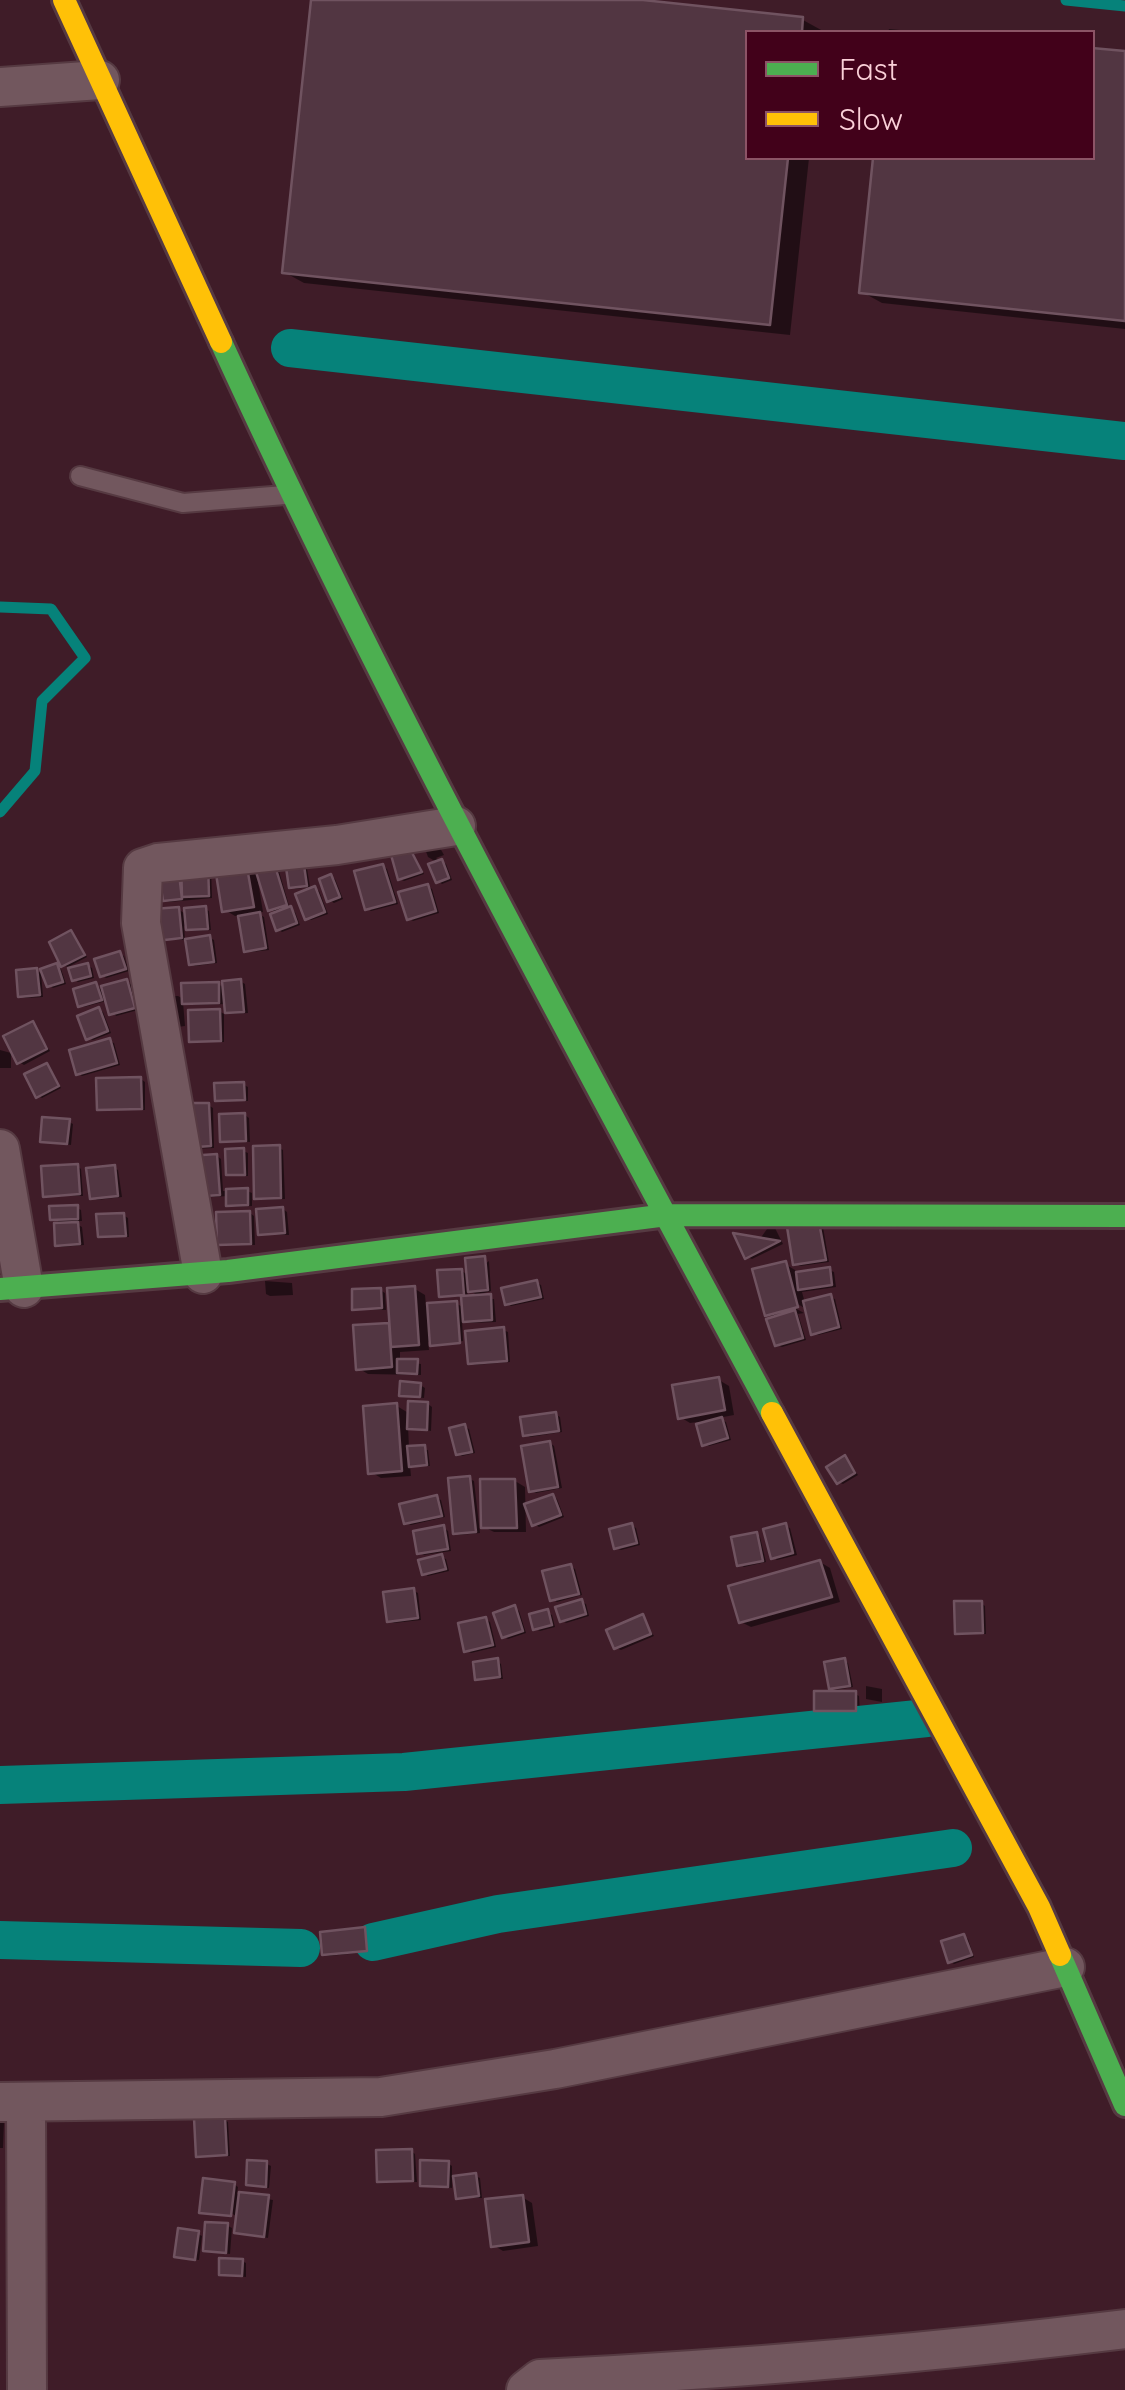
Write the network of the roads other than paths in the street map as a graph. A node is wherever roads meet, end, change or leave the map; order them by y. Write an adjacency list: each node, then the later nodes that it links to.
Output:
1 (64, 0): 2 (street)
2 (100, 80): 3 (street); 5 (street)
3 (0, 86)
4 (80, 476): 5 (lane)
5 (291, 494): 6 (street)
6 (456, 826): 8 (street); 10 (street)
7 (0, 1149): 11 (street)
8 (667, 1214): 9 (street); 10 (street); 12 (street)
9 (1125, 1216)
10 (203, 1274): 11 (street)
11 (12, 1289)
12 (1065, 1966): 13 (street); 14 (street)
13 (13, 2102): 16 (street)
14 (1125, 2104)
15 (1125, 2330): 17 (street)
16 (27, 2390)
17 (526, 2390)

